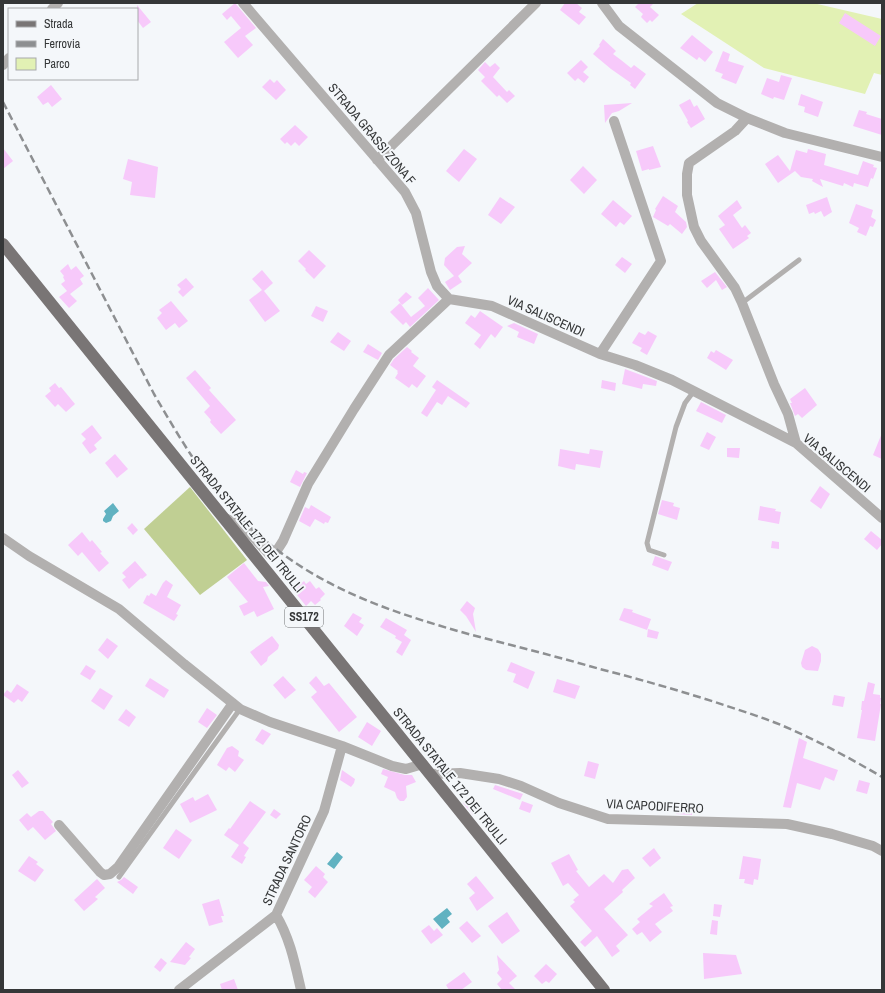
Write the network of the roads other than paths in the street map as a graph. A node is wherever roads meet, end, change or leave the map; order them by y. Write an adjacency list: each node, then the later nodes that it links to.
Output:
1 (242, 3): 7 (street, STRADA GRASSI ZONA F)
2 (536, 3): 7 (street)
3 (602, 3): 4 (street)
4 (747, 118): 6 (street); 11 (street)
5 (614, 122): 12 (street)
6 (882, 157)
7 (377, 160): 10 (street, STRADA GRASSI ZONA F)
8 (3, 244): 15 (main road, STRADA STATALE 172 DEI TRULLI / SS172)
9 (799, 260): 11 (lane)
10 (449, 299): 12 (street, VIA SALISCENDI); 15 (street)
11 (742, 303): 14 (street)
12 (600, 354): 13 (street, VIA SALISCENDI)
13 (694, 391): 14 (street, VIA SALISCENDI); 18 (lane)
14 (796, 444): 16 (street, VIA SALISCENDI)
15 (225, 518): 21 (main road, STRADA STATALE 172 DEI TRULLI / SS172)
16 (882, 518)
17 (3, 538): 19 (street, VIA CAPODIFERRO)
18 (664, 555)
19 (236, 706): 20 (street, VIA CAPODIFERRO); 22 (street); 24 (lane)
20 (342, 746): 21 (street, VIA CAPODIFERRO); 25 (street, STRADA SANTORO)
21 (427, 769): 23 (street, VIA CAPODIFERRO); 28 (main road, STRADA STATALE 172 DEI TRULLI / SS172)
22 (59, 825)
23 (882, 851)
24 (119, 877)
25 (276, 915): 26 (street, STRADA SANTORO); 27 (street)
26 (179, 990)
27 (301, 990)
28 (604, 990)

